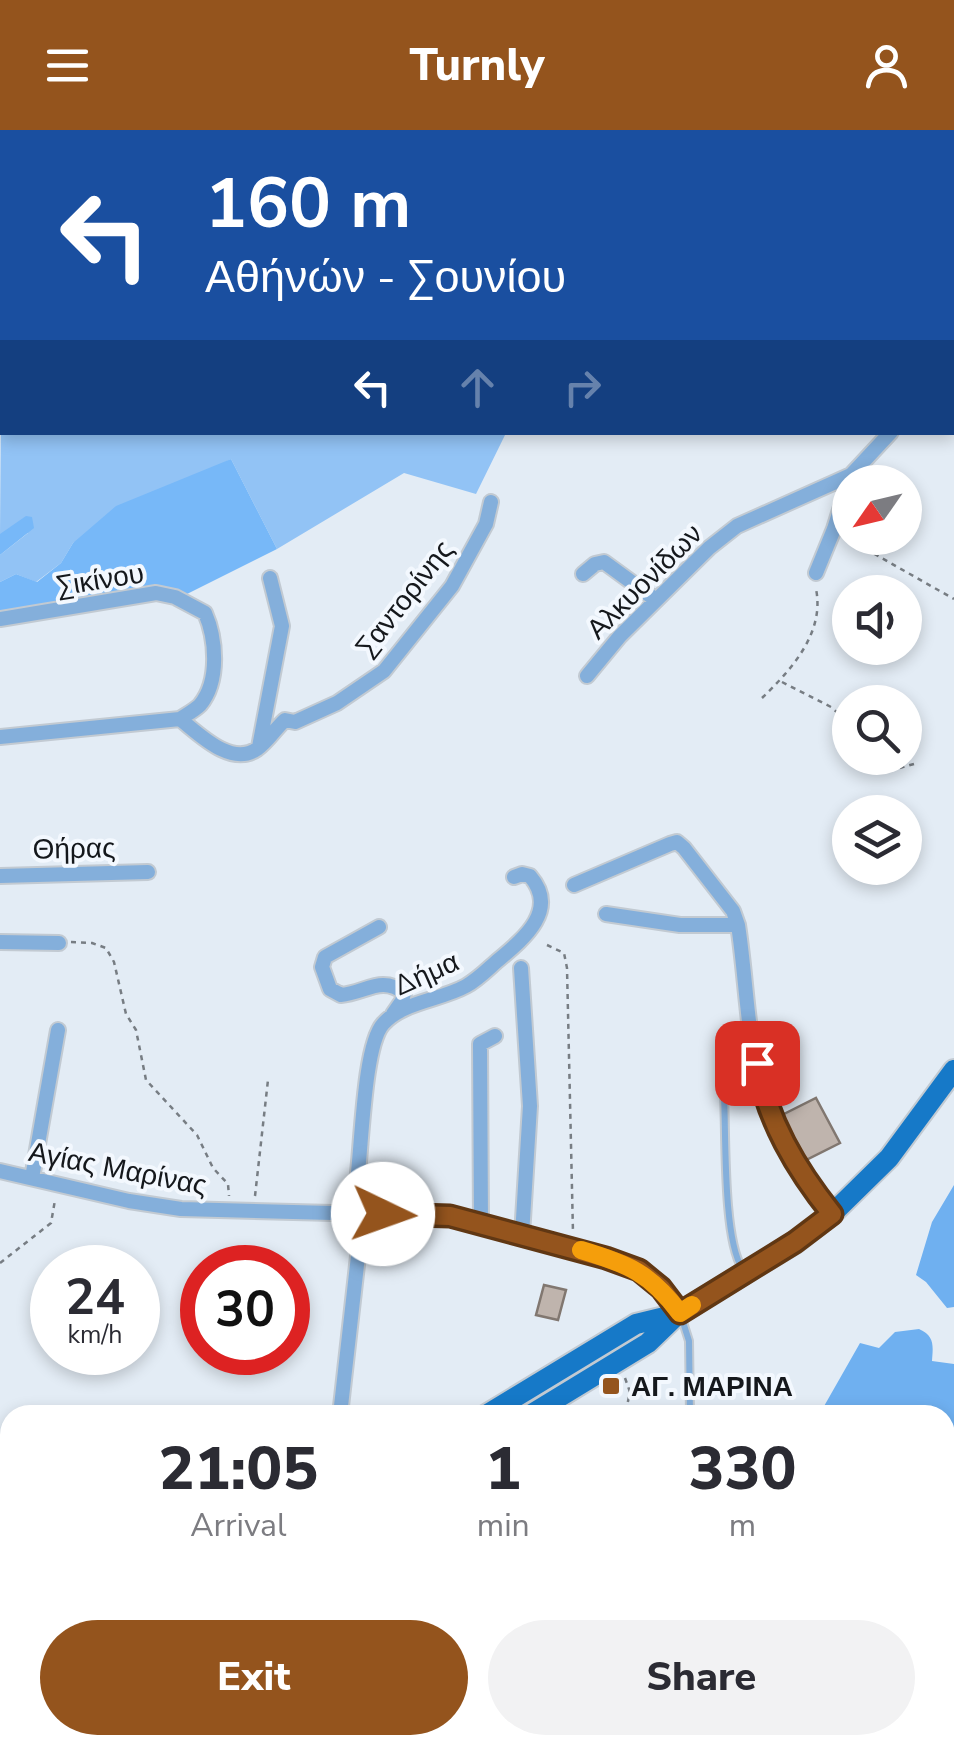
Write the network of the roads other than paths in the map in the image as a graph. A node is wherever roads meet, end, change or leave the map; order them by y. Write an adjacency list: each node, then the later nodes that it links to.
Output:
1 (888, 435): 2 (street, Αλκυονίδων)
2 (860, 465)
3 (832, 484): 9 (street, Αλκυονίδων)
4 (491, 502): 14 (street, Σαντορίνης)
5 (832, 534): 6 (street)
6 (816, 572)
7 (583, 574): 9 (street)
8 (270, 578): 14 (street)
9 (656, 600): 11 (street, Αλκυονίδων)
10 (0, 619): 12 (street, Σικίνου)
11 (587, 676)
12 (180, 719): 13 (street); 14 (street)
13 (0, 737)
14 (259, 747)
15 (148, 872): 16 (street, Θήρας)
16 (0, 876)
17 (514, 877): 25 (street, Δήμα)
18 (574, 886): 20 (street)
19 (606, 914): 20 (street)
20 (738, 926): 33 (street)
21 (380, 927): 25 (street)
22 (0, 942): 23 (street)
23 (59, 943)
24 (521, 968): 35 (street)
25 (392, 1015): 32 (street, Δήμα)
26 (58, 1030): 31 (street)
27 (495, 1036): 34 (street)
28 (954, 1070): 33 (main road)
29 (724, 1095): 36 (lane)
30 (0, 1171): 31 (street, Αγίας Μαρίνας)
31 (32, 1178): 32 (street, Αγίας Μαρίνας)
32 (358, 1212): 34 (street, Αγίας Μαρίνας); 38 (street, Δήμα)
33 (832, 1214): 36 (main road)
34 (481, 1225): 35 (street, Αγίας Μαρίνας)
35 (522, 1235): 37 (street, Αγίας Μαρίνας)
36 (746, 1274): 37 (main road)
37 (680, 1313): 39 (main road); 40 (main road); 41 (lane)
38 (341, 1405)
39 (502, 1405)
40 (547, 1405)
41 (690, 1405)

